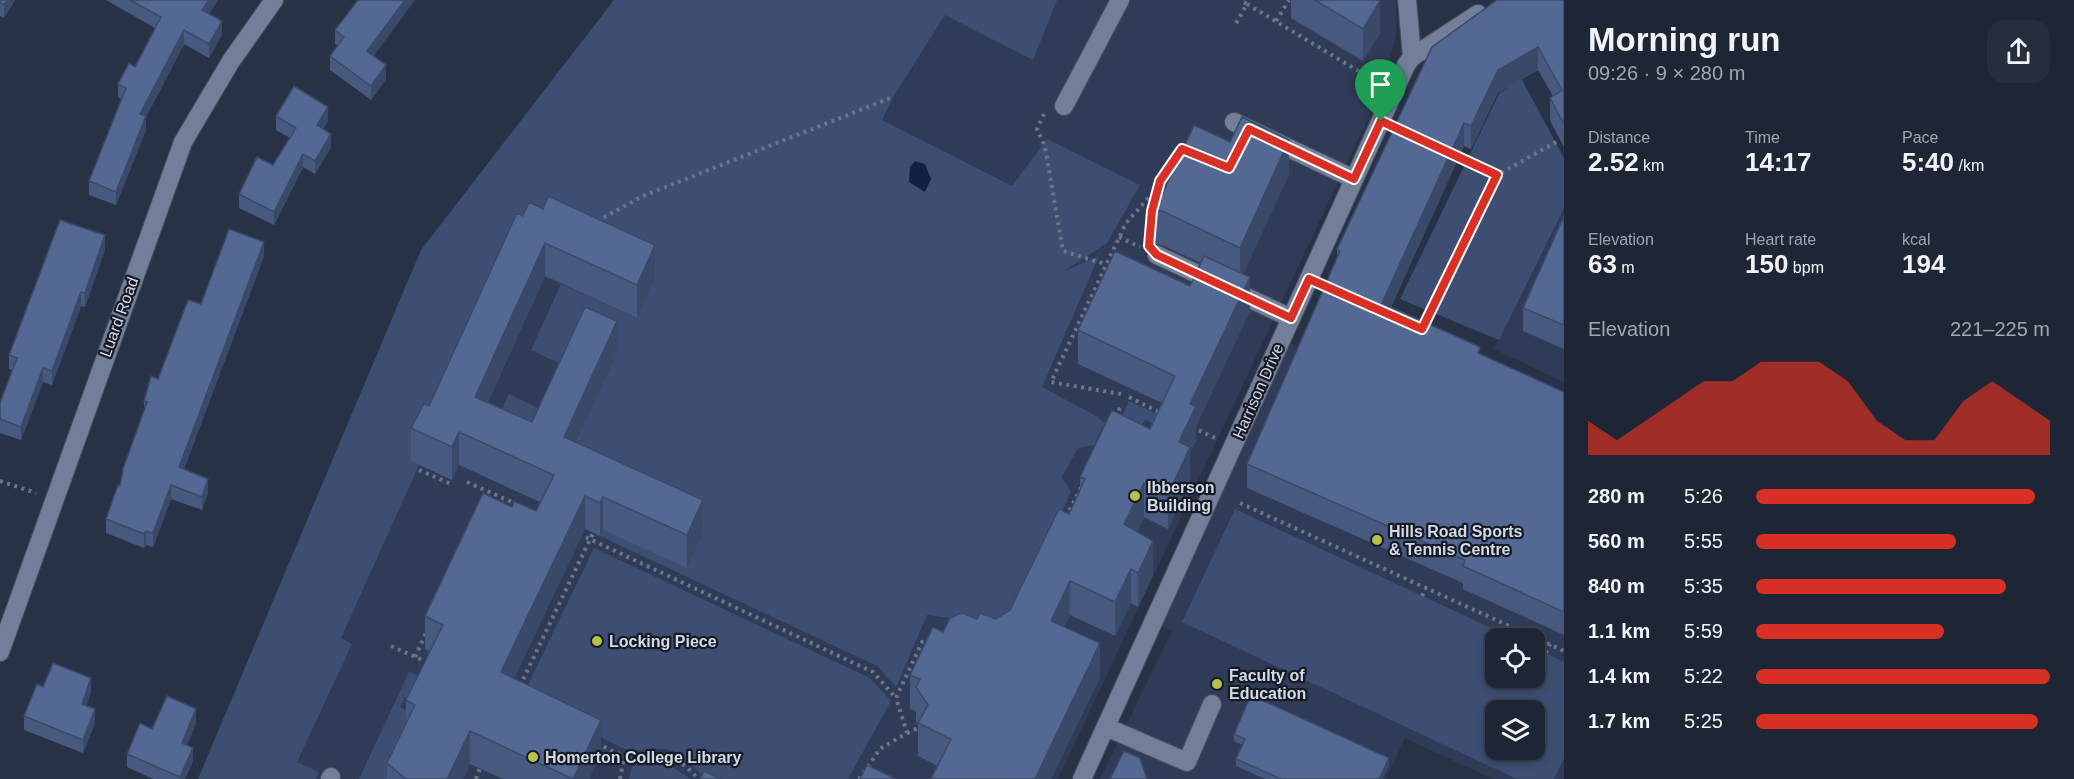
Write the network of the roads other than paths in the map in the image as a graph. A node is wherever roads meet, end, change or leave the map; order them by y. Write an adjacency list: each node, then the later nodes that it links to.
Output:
1 (274, 0): 11 (street, Luard Road)
2 (1120, 0): 6 (street)
3 (1407, 0): 5 (street)
4 (1478, 14): 5 (street)
5 (1412, 57): 8 (street, Harrison Drive)
6 (1064, 106)
7 (1234, 122): 8 (street)
8 (1354, 179): 10 (street, Harrison Drive)
9 (1157, 255): 10 (street)
10 (1291, 318): 13 (street, Harrison Drive)
11 (0, 652)
12 (1212, 704): 13 (street)
13 (1106, 727): 14 (street, Harrison Drive)
14 (1082, 779)

